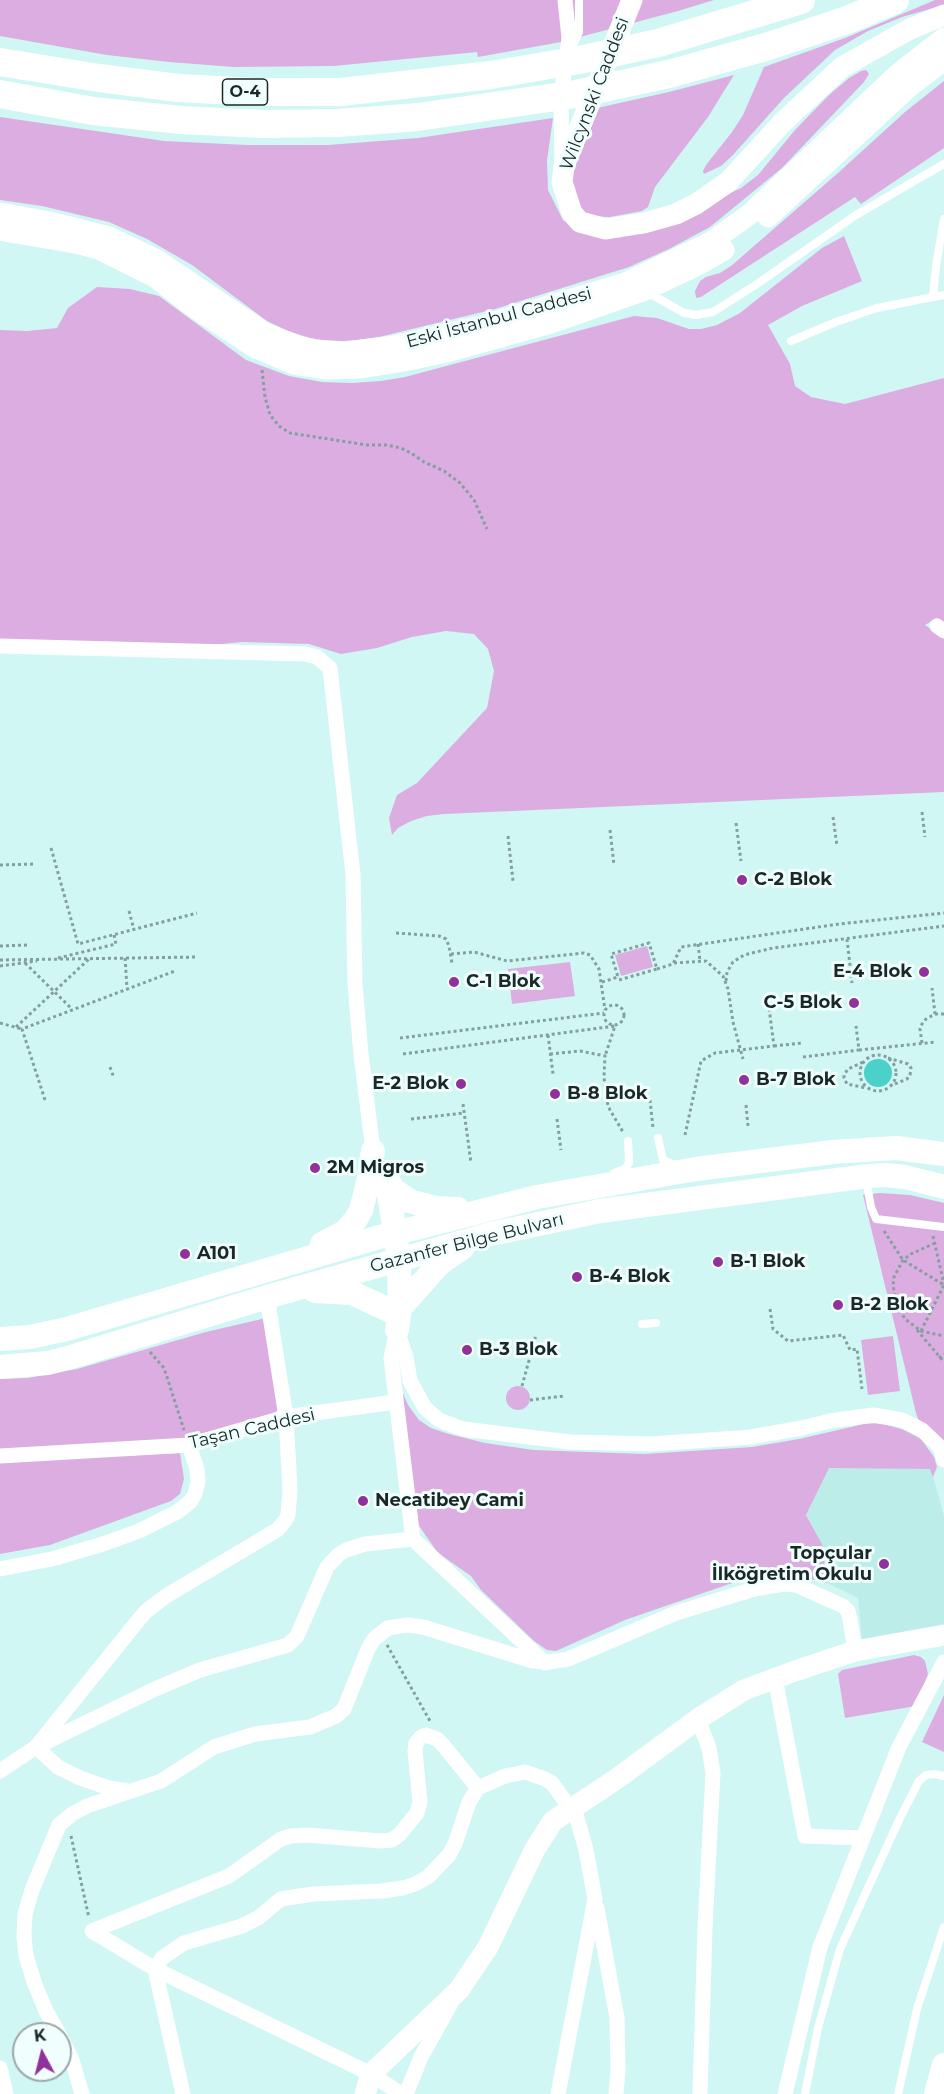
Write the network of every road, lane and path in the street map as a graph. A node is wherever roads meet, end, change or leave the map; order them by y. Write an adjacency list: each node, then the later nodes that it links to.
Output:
1 (565, 0): 10 (street)
2 (579, 0): 10 (lane)
3 (801, 0): 11 (highway, O-4)
4 (895, 0): 14 (highway, O-4)
5 (629, 4): 16 (main road, Wilcynski Caddesi)
6 (944, 15): 7 (main road)
7 (896, 37): 9 (main road); 12 (main road)
8 (944, 38): 12 (main road, Eski İstanbul Caddesi)
9 (874, 49): 13 (main road); 16 (main road, Wilcynski Caddesi)
10 (567, 58): 16 (street)
11 (0, 62)
12 (932, 62): 13 (main road, Eski İstanbul Caddesi)
13 (903, 81): 17 (main road, Eski İstanbul Caddesi); 20 (main road, Eski İstanbul Caddesi)
14 (0, 94)
15 (944, 164): 20 (lane)
16 (562, 182)
17 (0, 213)
18 (944, 219): 22 (lane)
19 (0, 230): 24 (main road, Eski İstanbul Caddesi)
20 (645, 291): 24 (main road, Eski İstanbul Caddesi)
21 (944, 295): 22 (lane)
22 (933, 296): 23 (lane)
23 (790, 341)
24 (260, 350): 25 (path)
25 (487, 529)
26 (0, 646): 116 (street)
27 (922, 812): 32 (path)
28 (833, 817): 33 (path)
29 (736, 823): 35 (path)
30 (610, 830): 38 (path)
31 (508, 836): 39 (path)
32 (925, 837)
33 (837, 846)
34 (51, 848): 46 (path)
35 (741, 861)
36 (36, 864): 37 (path)
37 (0, 865)
38 (614, 865)
39 (513, 881)
40 (129, 911): 44 (path)
41 (944, 912): 48 (path)
42 (196, 913): 44 (path)
43 (944, 926): 47 (path)
44 (134, 930): 46 (path)
45 (396, 933): 51 (path)
46 (114, 935): 54 (path)
47 (847, 939): 65 (path); 67 (path)
48 (698, 944): 57 (path); 60 (path)
49 (28, 945): 50 (path)
50 (0, 946)
51 (451, 954): 59 (path); 66 (path)
52 (198, 957): 53 (path)
53 (125, 958): 55 (path); 68 (path)
54 (53, 959): 55 (path); 56 (path); 58 (path)
55 (89, 959): 70 (path)
56 (0, 960)
57 (700, 960): 60 (path); 65 (path)
58 (25, 963): 61 (path); 70 (path)
59 (452, 963)
60 (673, 964): 62 (path)
61 (0, 966)
62 (657, 969): 64 (path); 64 (path)
63 (175, 971): 68 (path)
64 (618, 977): 66 (path)
65 (726, 981): 87 (path)
66 (602, 982): 73 (path)
67 (852, 983)
68 (127, 988): 72 (path)
69 (932, 988): 74 (path)
70 (54, 991): 72 (path); 79 (path)
71 (769, 1008): 86 (path)
72 (72, 1009): 80 (path)
73 (604, 1012): 77 (path); 77 (path); 82 (path)
74 (935, 1014): 75 (path); 85 (path)
75 (944, 1014)
76 (0, 1023): 79 (path)
77 (615, 1026): 81 (path); 92 (path)
78 (856, 1026): 89 (path)
79 (16, 1027): 80 (path)
80 (22, 1029): 103 (path)
81 (548, 1035): 90 (path); 91 (path)
82 (400, 1038)
83 (936, 1042): 85 (path)
84 (802, 1043): 86 (path)
85 (922, 1043): 88 (path)
86 (774, 1046): 87 (path)
87 (741, 1049): 96 (path); 112 (path)
88 (874, 1049): 89 (path); 93 (path)
89 (859, 1050): 94 (path)
90 (403, 1054)
91 (550, 1054): 92 (path); 99 (path)
92 (605, 1056): 114 (path)
93 (875, 1056): 95 (path); 97 (path)
94 (803, 1057)
95 (887, 1058): 101 (path); 101 (path)
96 (743, 1059)
97 (865, 1061): 102 (path); 102 (path)
98 (110, 1067): 100 (path)
99 (553, 1074)
100 (114, 1078)
101 (890, 1086): 102 (path)
102 (867, 1088)
103 (45, 1100)
104 (650, 1100): 111 (path)
105 (463, 1104): 107 (path)
106 (746, 1105): 110 (path)
107 (464, 1113): 108 (path); 119 (path)
108 (411, 1119)
109 (557, 1119): 115 (path)
110 (748, 1126)
111 (653, 1129)
112 (685, 1135)
113 (658, 1138): 118 (lane)
114 (628, 1141): 123 (lane)
115 (561, 1150)
116 (373, 1151): 121 (main road)
117 (944, 1154): 118 (main road, Gazanfer Bilge Bulvarı)
118 (790, 1158): 123 (main road, Gazanfer Bilge Bulvarı)
119 (471, 1163)
120 (866, 1177): 122 (main road, Gazanfer Bilge Bulvarı); 125 (lane); 128 (main road, Gazanfer Bilge Bulvarı)
121 (377, 1182): 124 (main road); 129 (main road); 133 (main road)
122 (944, 1187)
123 (537, 1197): 124 (main road, Gazanfer Bilge Bulvarı)
124 (485, 1209): 129 (main road)
125 (876, 1219): 126 (lane); 131 (path)
126 (931, 1225): 127 (lane); 130 (path)
127 (944, 1227)
128 (491, 1234): 132 (main road, Gazanfer Bilge Bulvarı); 138 (main road)
129 (385, 1235): 132 (main road); 133 (main road)
130 (935, 1243): 131 (path); 134 (path)
131 (903, 1260): 134 (path); 141 (path)
132 (389, 1263): 135 (main road, Gazanfer Bilge Bulvarı); 138 (main road)
133 (257, 1274): 145 (main road)
134 (944, 1285): 142 (path)
135 (295, 1290): 136 (main road, Gazanfer Bilge Bulvarı); 138 (main road)
136 (267, 1297): 150 (main road, Gazanfer Bilge Bulvarı); 156 (street)
137 (770, 1309): 152 (path)
138 (395, 1316): 155 (street); 159 (street)
139 (656, 1323): 140 (lane)
140 (642, 1324)
141 (916, 1328): 142 (path); 148 (path)
142 (921, 1331): 144 (path)
143 (536, 1335): 151 (path)
144 (944, 1336)
145 (0, 1339)
146 (147, 1348): 157 (path)
147 (944, 1354): 148 (path)
148 (939, 1358): 149 (path)
149 (944, 1362)
150 (0, 1367)
151 (522, 1386)
152 (862, 1389)
153 (564, 1396): 154 (path)
154 (530, 1400)
155 (395, 1402): 156 (street, Taşan Caddesi); 160 (street)
156 (286, 1418): 157 (street, Taşan Caddesi); 170 (street)
157 (189, 1445): 158 (street, Taşan Caddesi); 161 (street)
158 (0, 1456)
159 (944, 1460)
160 (413, 1539): 166 (street); 170 (street)
161 (0, 1569)
162 (380, 1634): 166 (street); 169 (path); 174 (street)
163 (944, 1635): 164 (main road)
164 (855, 1651): 166 (street); 167 (main road)
165 (944, 1662): 177 (street)
166 (545, 1663)
167 (775, 1678): 168 (main road); 177 (street)
168 (698, 1719): 175 (main road); 196 (street)
169 (430, 1722)
170 (36, 1747): 171 (street); 174 (street)
171 (0, 1771)
172 (944, 1776): 198 (lane)
173 (478, 1788): 175 (street); 180 (street); 181 (street)
174 (134, 1791): 176 (street)
175 (572, 1808): 178 (street); 182 (main road)
176 (67, 1817): 180 (path); 183 (street)
177 (862, 1838): 197 (street)
178 (595, 1899): 194 (street); 195 (street)
179 (944, 1927): 199 (lane)
180 (92, 1931): 181 (street)
181 (155, 1969): 187 (street); 190 (street)
182 (459, 1990): 187 (main road); 193 (street)
183 (52, 2022)
184 (72, 2060): 189 (street)
185 (944, 2065): 200 (main road)
186 (0, 2068): 188 (street)
187 (371, 2074): 191 (main road); 192 (street)
188 (6, 2094)
189 (82, 2094)
190 (183, 2094)
191 (365, 2094)
192 (400, 2094)
193 (406, 2094)
194 (558, 2094)
195 (616, 2094)
196 (700, 2094)
197 (785, 2094)
198 (805, 2094)
199 (898, 2094)
200 (936, 2094)

